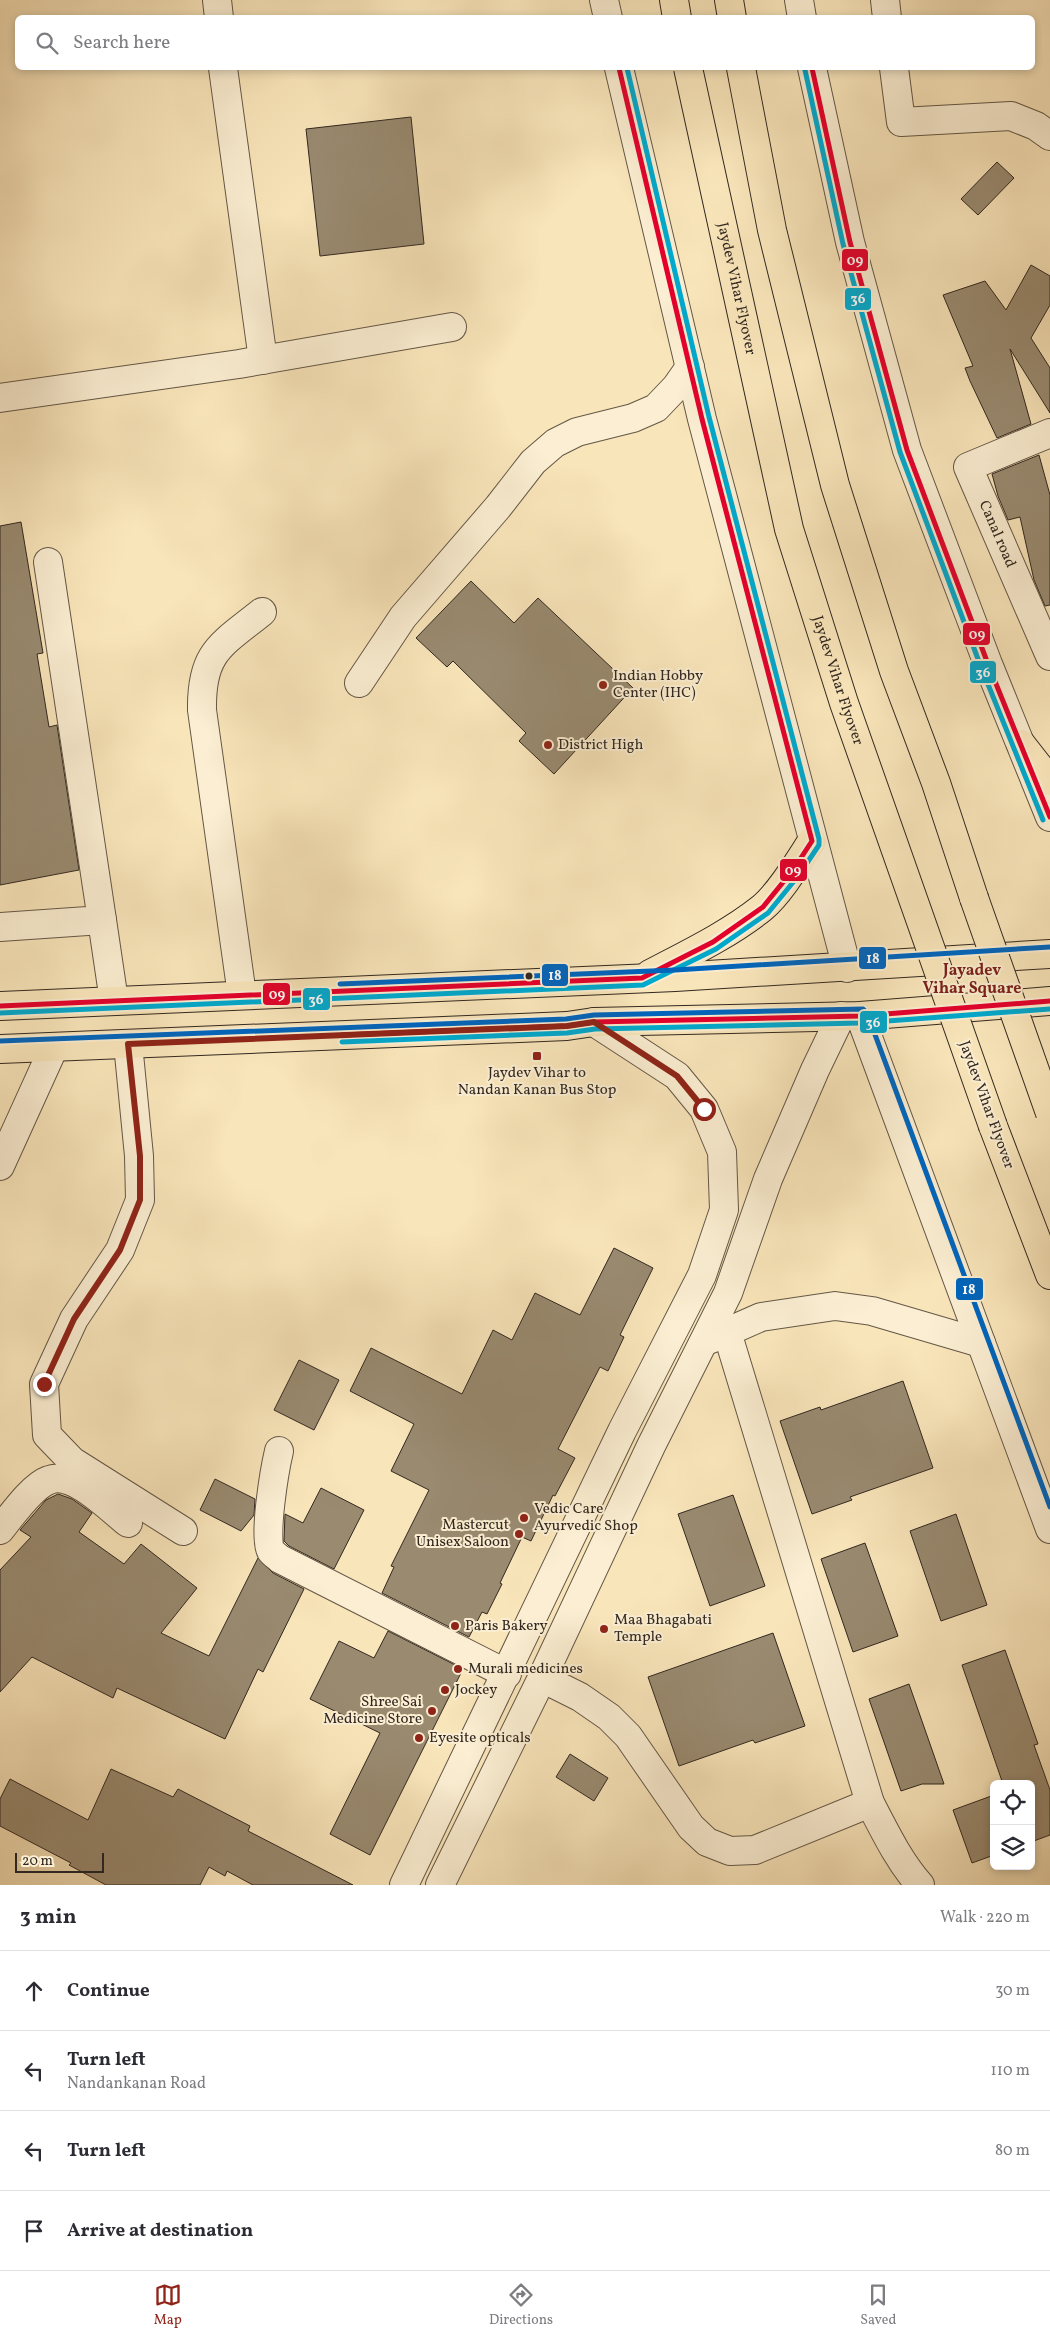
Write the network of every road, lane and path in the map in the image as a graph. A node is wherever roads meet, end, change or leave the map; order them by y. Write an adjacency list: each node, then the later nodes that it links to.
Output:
1 (217, 0): 7 (street)
2 (604, 0): 8 (street)
3 (674, 0): 9 (main road)
4 (729, 0): 10 (main road)
5 (799, 0): 11 (street)
6 (885, 0): 12 (street)
7 (219, 15)
8 (607, 15)
9 (677, 15)
10 (732, 15)
11 (802, 15)
12 (887, 15)
13 (223, 70): 21 (street)
14 (620, 70): 22 (street)
15 (688, 70): 49 (main road, Jaydev Vihar Flyover, bridge)
16 (741, 70): 47 (main road, bridge)
17 (812, 70): 29 (street)
18 (894, 70): 19 (street)
19 (1050, 136)
20 (452, 327): 21 (street)
21 (263, 360): 23 (street)
22 (690, 367): 28 (street); 32 (street)
23 (0, 398)
24 (1050, 433): 27 (street, Canal road)
25 (48, 562): 33 (street)
26 (262, 612): 38 (street)
27 (1050, 656)
28 (359, 683)
29 (1020, 744): 30 (main road); 31 (street)
30 (1050, 781)
31 (1050, 817)
32 (812, 841): 36 (street); 37 (main road)
33 (102, 920): 34 (street); 39 (street)
34 (0, 927)
35 (1050, 954): 36 (main road)
36 (847, 968): 37 (main road)
37 (642, 978): 38 (main road)
38 (242, 995): 39 (main road)
39 (114, 1001): 41 (main road)
40 (1050, 1001): 42 (main road)
41 (0, 1006)
42 (851, 1016): 43 (main road); 50 (street); 51 (street)
43 (594, 1022): 44 (main road); 57 (street)
44 (128, 1044): 45 (main road); 56 (street)
45 (54, 1047): 46 (main road); 48 (street)
46 (0, 1049)
47 (1050, 1113)
48 (0, 1166)
49 (1050, 1275)
50 (715, 1337): 51 (street); 58 (street); 59 (street)
51 (981, 1343): 54 (street)
52 (279, 1451): 57 (street)
53 (128, 1524): 55 (street)
54 (1050, 1529)
55 (0, 1530)
56 (183, 1531)
57 (507, 1674): 60 (street)
58 (542, 1678): 59 (street); 61 (street)
59 (870, 1803): 62 (street)
60 (404, 1885)
61 (440, 1885)
62 (920, 1885)

